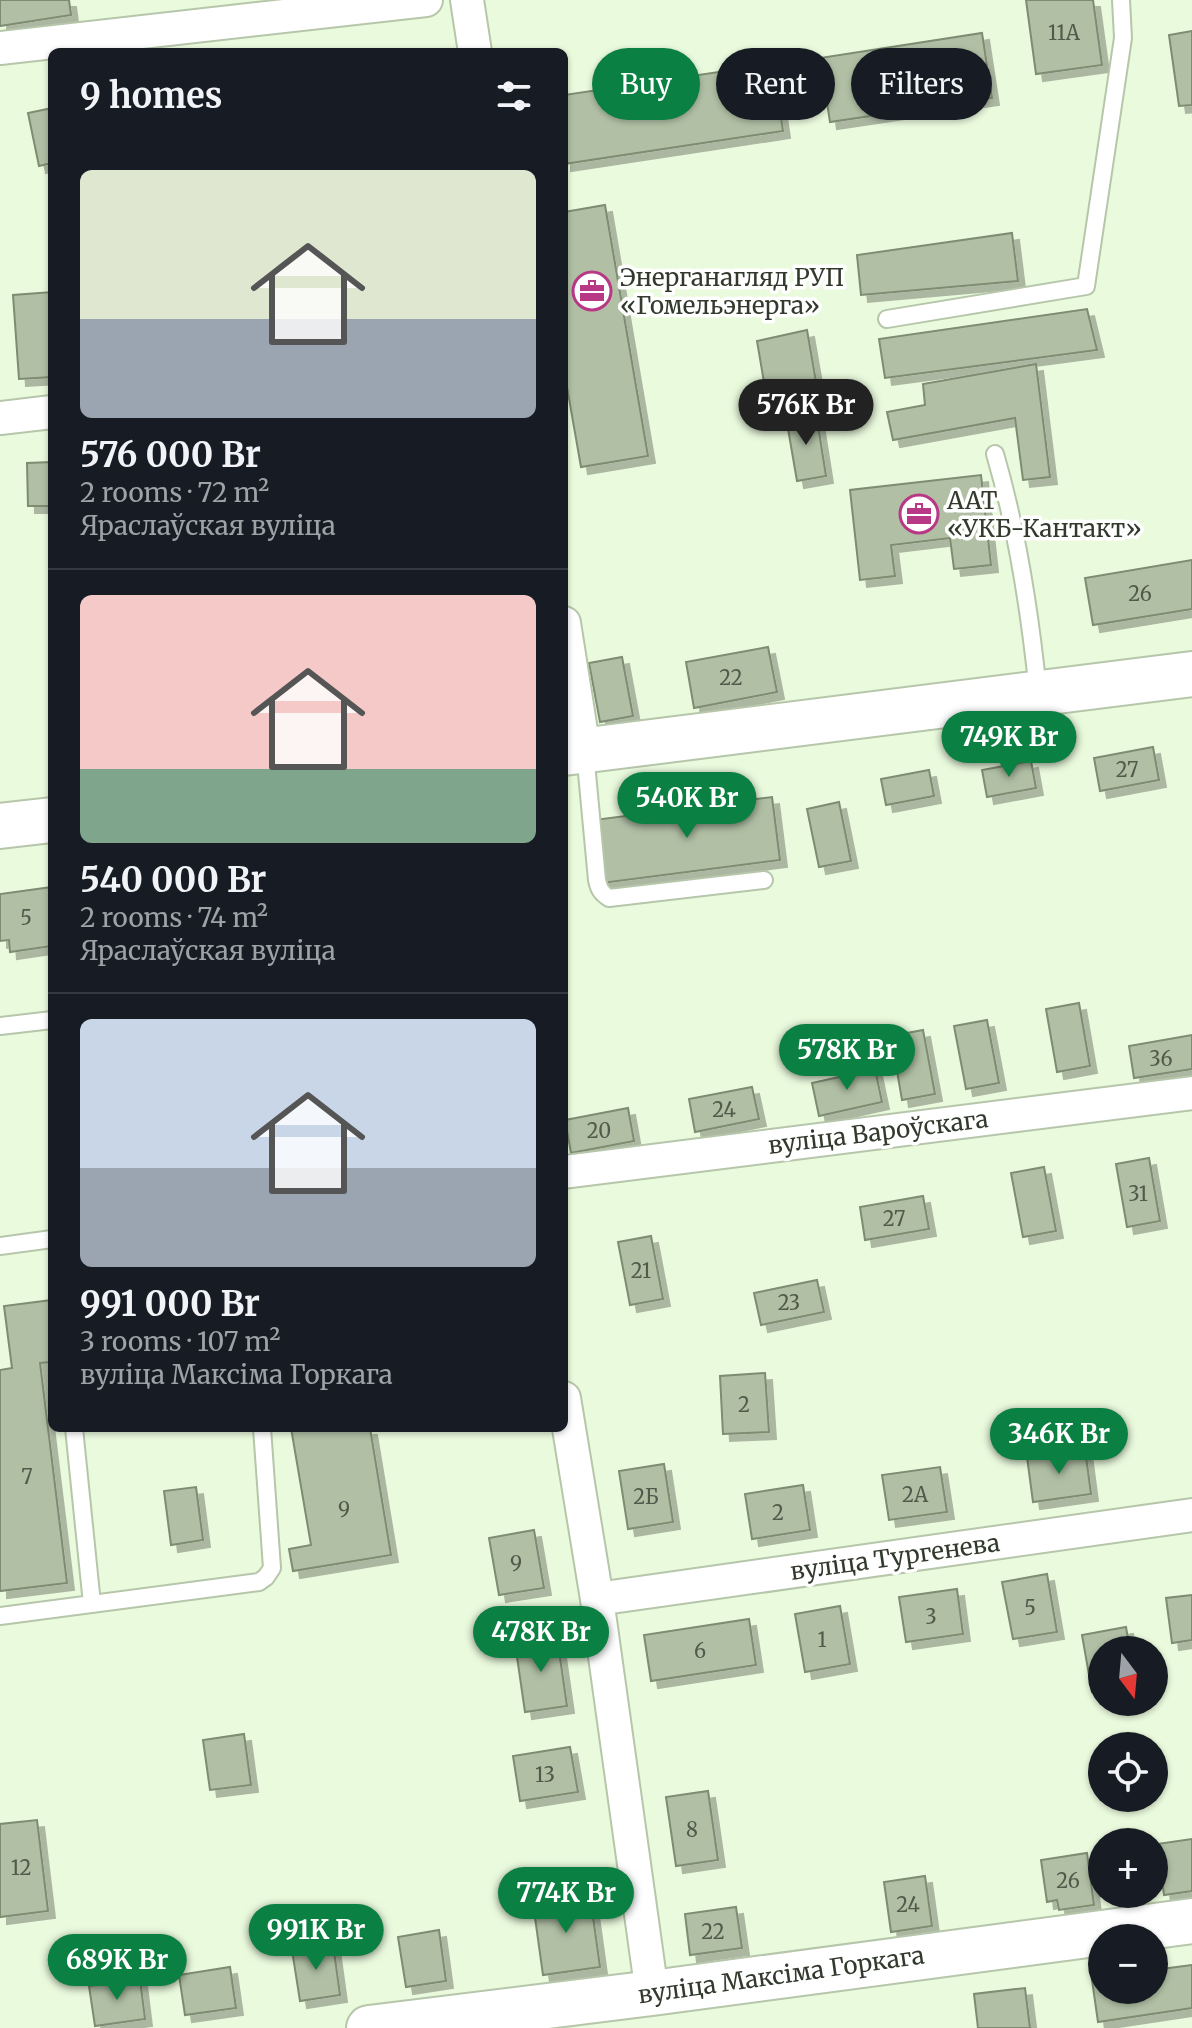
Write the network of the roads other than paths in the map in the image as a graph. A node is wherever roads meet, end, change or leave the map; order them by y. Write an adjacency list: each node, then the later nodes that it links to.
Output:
1 (426, 0): 4 (street)
2 (467, 0): 5 (street)
3 (1121, 0): 6 (lane)
4 (0, 48)
5 (474, 48)
6 (887, 319)
7 (48, 412): 8 (street)
8 (0, 418)
9 (995, 454): 12 (lane)
10 (1192, 674): 12 (street)
11 (568, 675): 13 (street)
12 (1038, 693): 13 (street)
13 (574, 752): 16 (lane)
14 (48, 820): 15 (street)
15 (0, 826)
16 (764, 880)
17 (48, 1020): 18 (lane)
18 (0, 1026)
19 (1192, 1093): 20 (street, вуліца Вароўскага)
20 (568, 1171)
21 (48, 1240): 22 (lane)
22 (0, 1246)
23 (568, 1422): 27 (street)
24 (74, 1432): 28 (lane)
25 (262, 1432): 28 (lane)
26 (1192, 1515): 27 (street, вуліца Тургенева)
27 (597, 1599): 31 (street)
28 (92, 1604): 29 (lane)
29 (0, 1616)
30 (1192, 1921): 31 (street, вуліца Максіма Горкага)
31 (655, 2010): 32 (street, вуліца Максіма Горкага)
32 (369, 2028)

